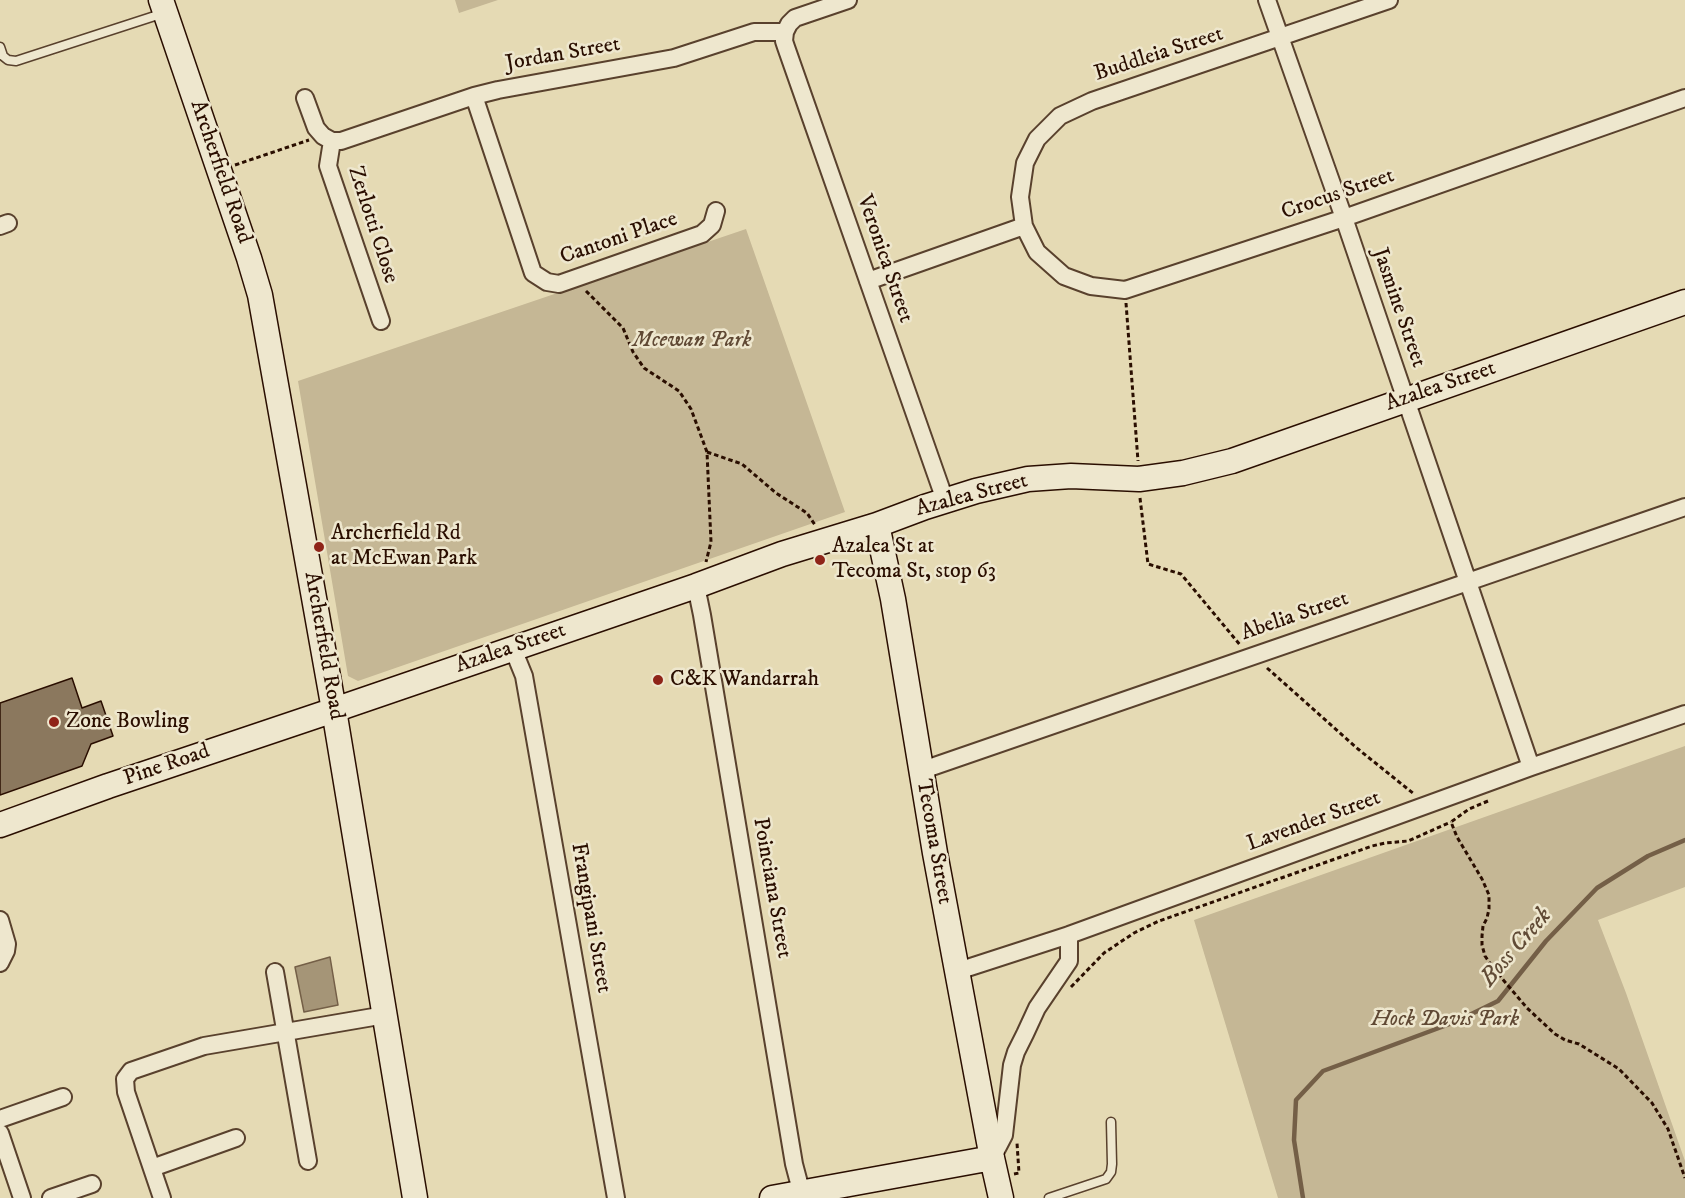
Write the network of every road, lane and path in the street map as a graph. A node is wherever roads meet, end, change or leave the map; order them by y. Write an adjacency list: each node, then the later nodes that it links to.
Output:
1 (848, 0): 5 (street)
2 (1267, 0): 6 (street, Jasmine Street)
3 (1389, 0): 6 (street, Buddleia Street)
4 (163, 6): 7 (lane); 12 (street, Archerfield Road)
5 (785, 32): 8 (street, Jordan Street); 17 (street, Veronica Street)
6 (1280, 38): 14 (street, Jasmine Street); 15 (street, Buddleia Street)
7 (0, 46)
8 (474, 96): 11 (street, Jordan Street); 16 (street, Cantoni Place)
9 (305, 98): 11 (street)
10 (1685, 98): 14 (street, Crocus Street)
11 (327, 139): 12 (path); 20 (street, Zerlotti Close)
12 (219, 170): 32 (street, Archerfield Road)
13 (716, 211): 16 (street, Cantoni Place)
14 (1344, 218): 18 (street, Crocus Street); 21 (street, Jasmine Street)
15 (1024, 226): 17 (street); 18 (street, Crocus Street)
16 (576, 278): 22 (path)
17 (868, 281): 24 (street, Veronica Street)
18 (1125, 290): 23 (path)
19 (1685, 302): 21 (street, Azalea Street)
20 (381, 321)
21 (1405, 400): 23 (street, Azalea Street); 28 (street, Jasmine Street)
22 (707, 452): 27 (path); 29 (path)
23 (1139, 478): 24 (street, Azalea Street); 31 (path)
24 (945, 501): 26 (street, Azalea Street)
25 (1685, 507): 28 (street, Abelia Street)
26 (877, 525): 27 (street, Azalea Street); 35 (street, Tecoma Street)
27 (831, 539): 29 (street, Azalea Street)
28 (1468, 583): 31 (street, Abelia Street); 34 (street, Jasmine Street)
29 (696, 586): 30 (street, Azalea Street); 61 (street, Poinciana Street)
30 (513, 649): 32 (street, Azalea Street); 66 (street, Frangipani Street)
31 (1252, 656): 35 (street, Abelia Street); 37 (path)
32 (334, 710): 39 (street, Pine Road); 46 (street, Archerfield Road)
33 (1685, 714): 34 (street, Lavender Street)
34 (1531, 767): 37 (street, Lavender Street)
35 (920, 771): 44 (street, Tecoma Street)
36 (1490, 800): 38 (path)
37 (1421, 807): 41 (street, Lavender Street)
38 (1451, 822): 45 (path); 59 (path)
39 (0, 825)
40 (0, 920): 42 (street)
41 (1069, 935): 44 (street, Lavender Street); 48 (street)
42 (0, 963)
43 (275, 972): 47 (street)
44 (958, 972): 50 (street, Tecoma Street)
45 (1066, 992)
46 (385, 1015): 47 (street); 65 (street, Archerfield Road)
47 (285, 1031): 56 (street); 57 (street)
48 (1012, 1065): 50 (street); 58 (street)
49 (63, 1097): 51 (street)
50 (981, 1097): 58 (street, Tecoma Street)
51 (0, 1119)
52 (1111, 1122): 68 (lane)
53 (0, 1133): 62 (street)
54 (236, 1138): 57 (street)
55 (1017, 1140): 58 (path)
56 (308, 1161)
57 (152, 1168): 64 (street)
58 (996, 1178): 61 (street)
59 (1685, 1178)
60 (92, 1184): 63 (street)
61 (802, 1196): 67 (street)
62 (22, 1198)
63 (51, 1198)
64 (162, 1198)
65 (415, 1198)
66 (616, 1198)
67 (772, 1198)
68 (1049, 1198)

